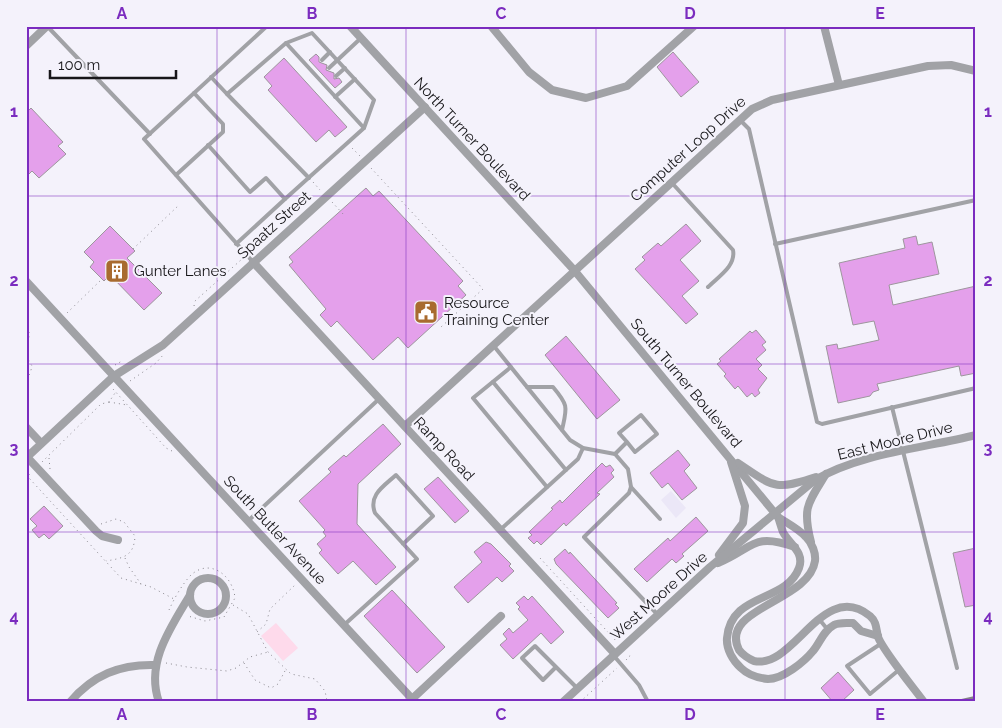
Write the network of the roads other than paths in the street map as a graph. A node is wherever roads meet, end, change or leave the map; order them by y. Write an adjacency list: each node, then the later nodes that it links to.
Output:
1 (47, 26): 9 (street); 32 (lane)
2 (266, 26): 20 (lane)
3 (350, 26): 7 (street, North Turner Boulevard)
4 (491, 26): 5 (street)
5 (694, 26)
6 (824, 26): 24 (street)
7 (361, 38): 12 (lane); 29 (street, North Turner Boulevard)
8 (286, 43): 10 (lane); 16 (lane); 27 (lane)
9 (26, 46)
10 (330, 52): 11 (lane); 12 (lane)
11 (322, 60)
12 (337, 60): 14 (lane); 15 (lane)
13 (315, 66): 16 (lane)
14 (329, 68)
15 (345, 68): 19 (lane); 22 (lane)
16 (311, 70): 21 (lane)
17 (976, 71): 24 (street, Computer Loop Drive)
18 (322, 74): 21 (lane)
19 (336, 76)
20 (212, 77): 26 (lane); 27 (lane)
21 (318, 78): 25 (lane)
22 (355, 79): 28 (lane); 31 (lane)
23 (329, 82): 25 (lane)
24 (839, 85): 30 (street, Computer Loop Drive)
25 (326, 86): 28 (lane)
26 (194, 93): 32 (lane); 33 (lane)
27 (227, 94): 35 (lane)
28 (335, 97): 31 (lane)
29 (425, 107): 41 (street, Spaatz Street); 42 (street, North Turner Boulevard)
30 (740, 120): 36 (street, Computer Loop Drive); 40 (lane)
31 (364, 128): 35 (lane)
32 (150, 134): 34 (lane)
33 (208, 145): 34 (lane); 37 (lane)
34 (176, 175): 39 (lane)
35 (309, 178): 37 (lane)
36 (671, 182): 42 (street, Computer Loop Drive); 44 (lane)
37 (285, 199): 39 (lane)
38 (976, 200): 40 (lane)
39 (236, 244): 41 (lane)
40 (775, 244): 52 (lane)
41 (253, 262): 47 (street, Spaatz Street); 51 (street, Ramp Road)
42 (574, 270): 45 (street, Computer Loop Drive); 63 (street, South Turner Boulevard)
43 (26, 281): 47 (street, South Butler Avenue)
44 (708, 287)
45 (493, 345): 46 (lane); 53 (street, Computer Loop Drive)
46 (511, 367): 48 (lane); 49 (lane)
47 (114, 376): 58 (street, Spaatz Street); 70 (street, South Butler Avenue)
48 (493, 382): 64 (lane); 66 (lane)
49 (527, 387): 55 (lane); 55 (lane)
50 (976, 388): 52 (lane)
51 (380, 399): 53 (street, Ramp Road); 70 (lane)
52 (892, 408): 60 (lane)
53 (405, 426): 71 (street, Ramp Road)
54 (26, 427): 58 (street)
55 (562, 430): 59 (lane)
56 (976, 435): 60 (street, East Moore Drive)
57 (627, 442): 57 (lane); 61 (lane)
58 (41, 444): 62 (street, Spaatz Street)
59 (583, 448): 61 (lane); 64 (lane)
60 (902, 452): 65 (street, East Moore Drive); 88 (lane)
61 (615, 454): 67 (lane)
62 (26, 457): 72 (street)
63 (730, 458): 65 (street); 68 (street, South Turner Boulevard); 76 (street)
64 (566, 470): 66 (lane)
65 (828, 473): 68 (street, East Moore Drive); 74 (street)
66 (547, 487): 71 (lane)
67 (631, 487): 69 (lane); 78 (lane)
68 (777, 515): 74 (street); 75 (street); 76 (street, West Moore Drive)
69 (660, 519)
70 (248, 521): 81 (street, South Butler Avenue)
71 (500, 530): 84 (street, Ramp Road)
72 (118, 540)
73 (403, 544): 73 (lane); 81 (lane)
74 (813, 546): 80 (street)
75 (795, 547): 76 (street); 82 (street)
76 (710, 567): 78 (street, West Moore Drive)
77 (190, 595): 77 (street); 85 (street)
78 (658, 615): 84 (street, West Moore Drive)
79 (500, 616): 90 (street)
80 (819, 619): 82 (lane); 83 (street)
81 (344, 625): 90 (street, South Butler Avenue)
82 (828, 630): 83 (street)
83 (880, 639): 87 (street); 87 (lane)
84 (615, 655): 89 (street, West Moore Drive); 94 (lane)
85 (159, 667): 91 (street); 92 (street)
86 (556, 667): 86 (lane); 89 (lane)
87 (900, 668): 95 (street)
88 (957, 668)
89 (578, 689): 93 (street, West Moore Drive)
90 (413, 700)
91 (70, 702)
92 (159, 702)
93 (564, 702)
94 (648, 702)
95 (924, 702)

